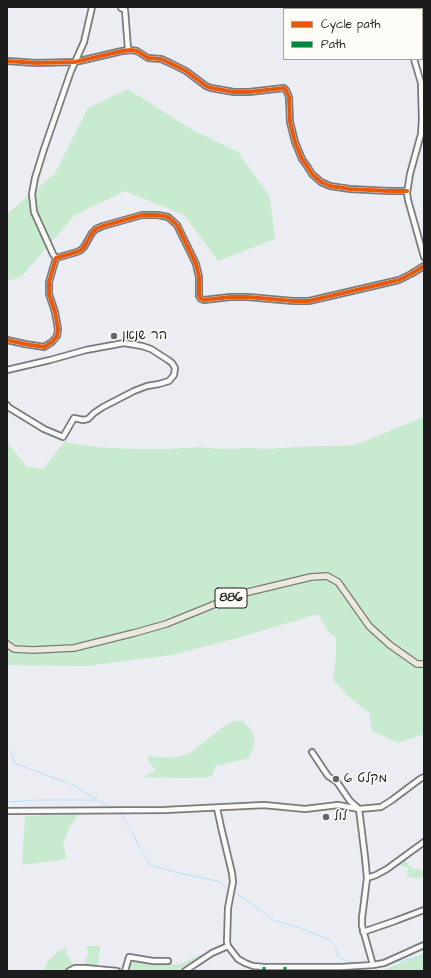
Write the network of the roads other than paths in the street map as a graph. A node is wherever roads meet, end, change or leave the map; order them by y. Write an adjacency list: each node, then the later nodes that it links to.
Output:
1 (92, 7): 6 (street)
2 (122, 7): 3 (street)
3 (128, 49): 6 (street); 8 (street)
4 (414, 60): 7 (street)
5 (7, 61): 6 (street)
6 (75, 62): 10 (street)
7 (423, 101): 8 (street)
8 (407, 191): 9 (street)
9 (424, 257)
10 (56, 258): 11 (street); 12 (street)
11 (424, 266)
12 (7, 340)
13 (7, 370): 14 (street)
14 (7, 405)
15 (7, 644): 16 (main road, 886)
16 (424, 664)
17 (312, 752): 20 (street)
18 (424, 777): 20 (street)
19 (217, 808): 20 (street); 21 (street); 27 (street)
20 (359, 809): 23 (street)
21 (7, 811)
22 (424, 842): 23 (street)
23 (367, 878): 25 (street)
24 (424, 910): 25 (street)
25 (363, 932): 29 (street)
26 (424, 945): 29 (street)
27 (228, 946): 30 (street); 36 (street)
28 (168, 961): 35 (street)
29 (373, 965): 32 (street)
30 (264, 969): 31 (street)
31 (285, 969): 32 (street)
32 (340, 969)
33 (69, 971): 34 (street)
34 (117, 971)
35 (126, 971)
36 (185, 971)

